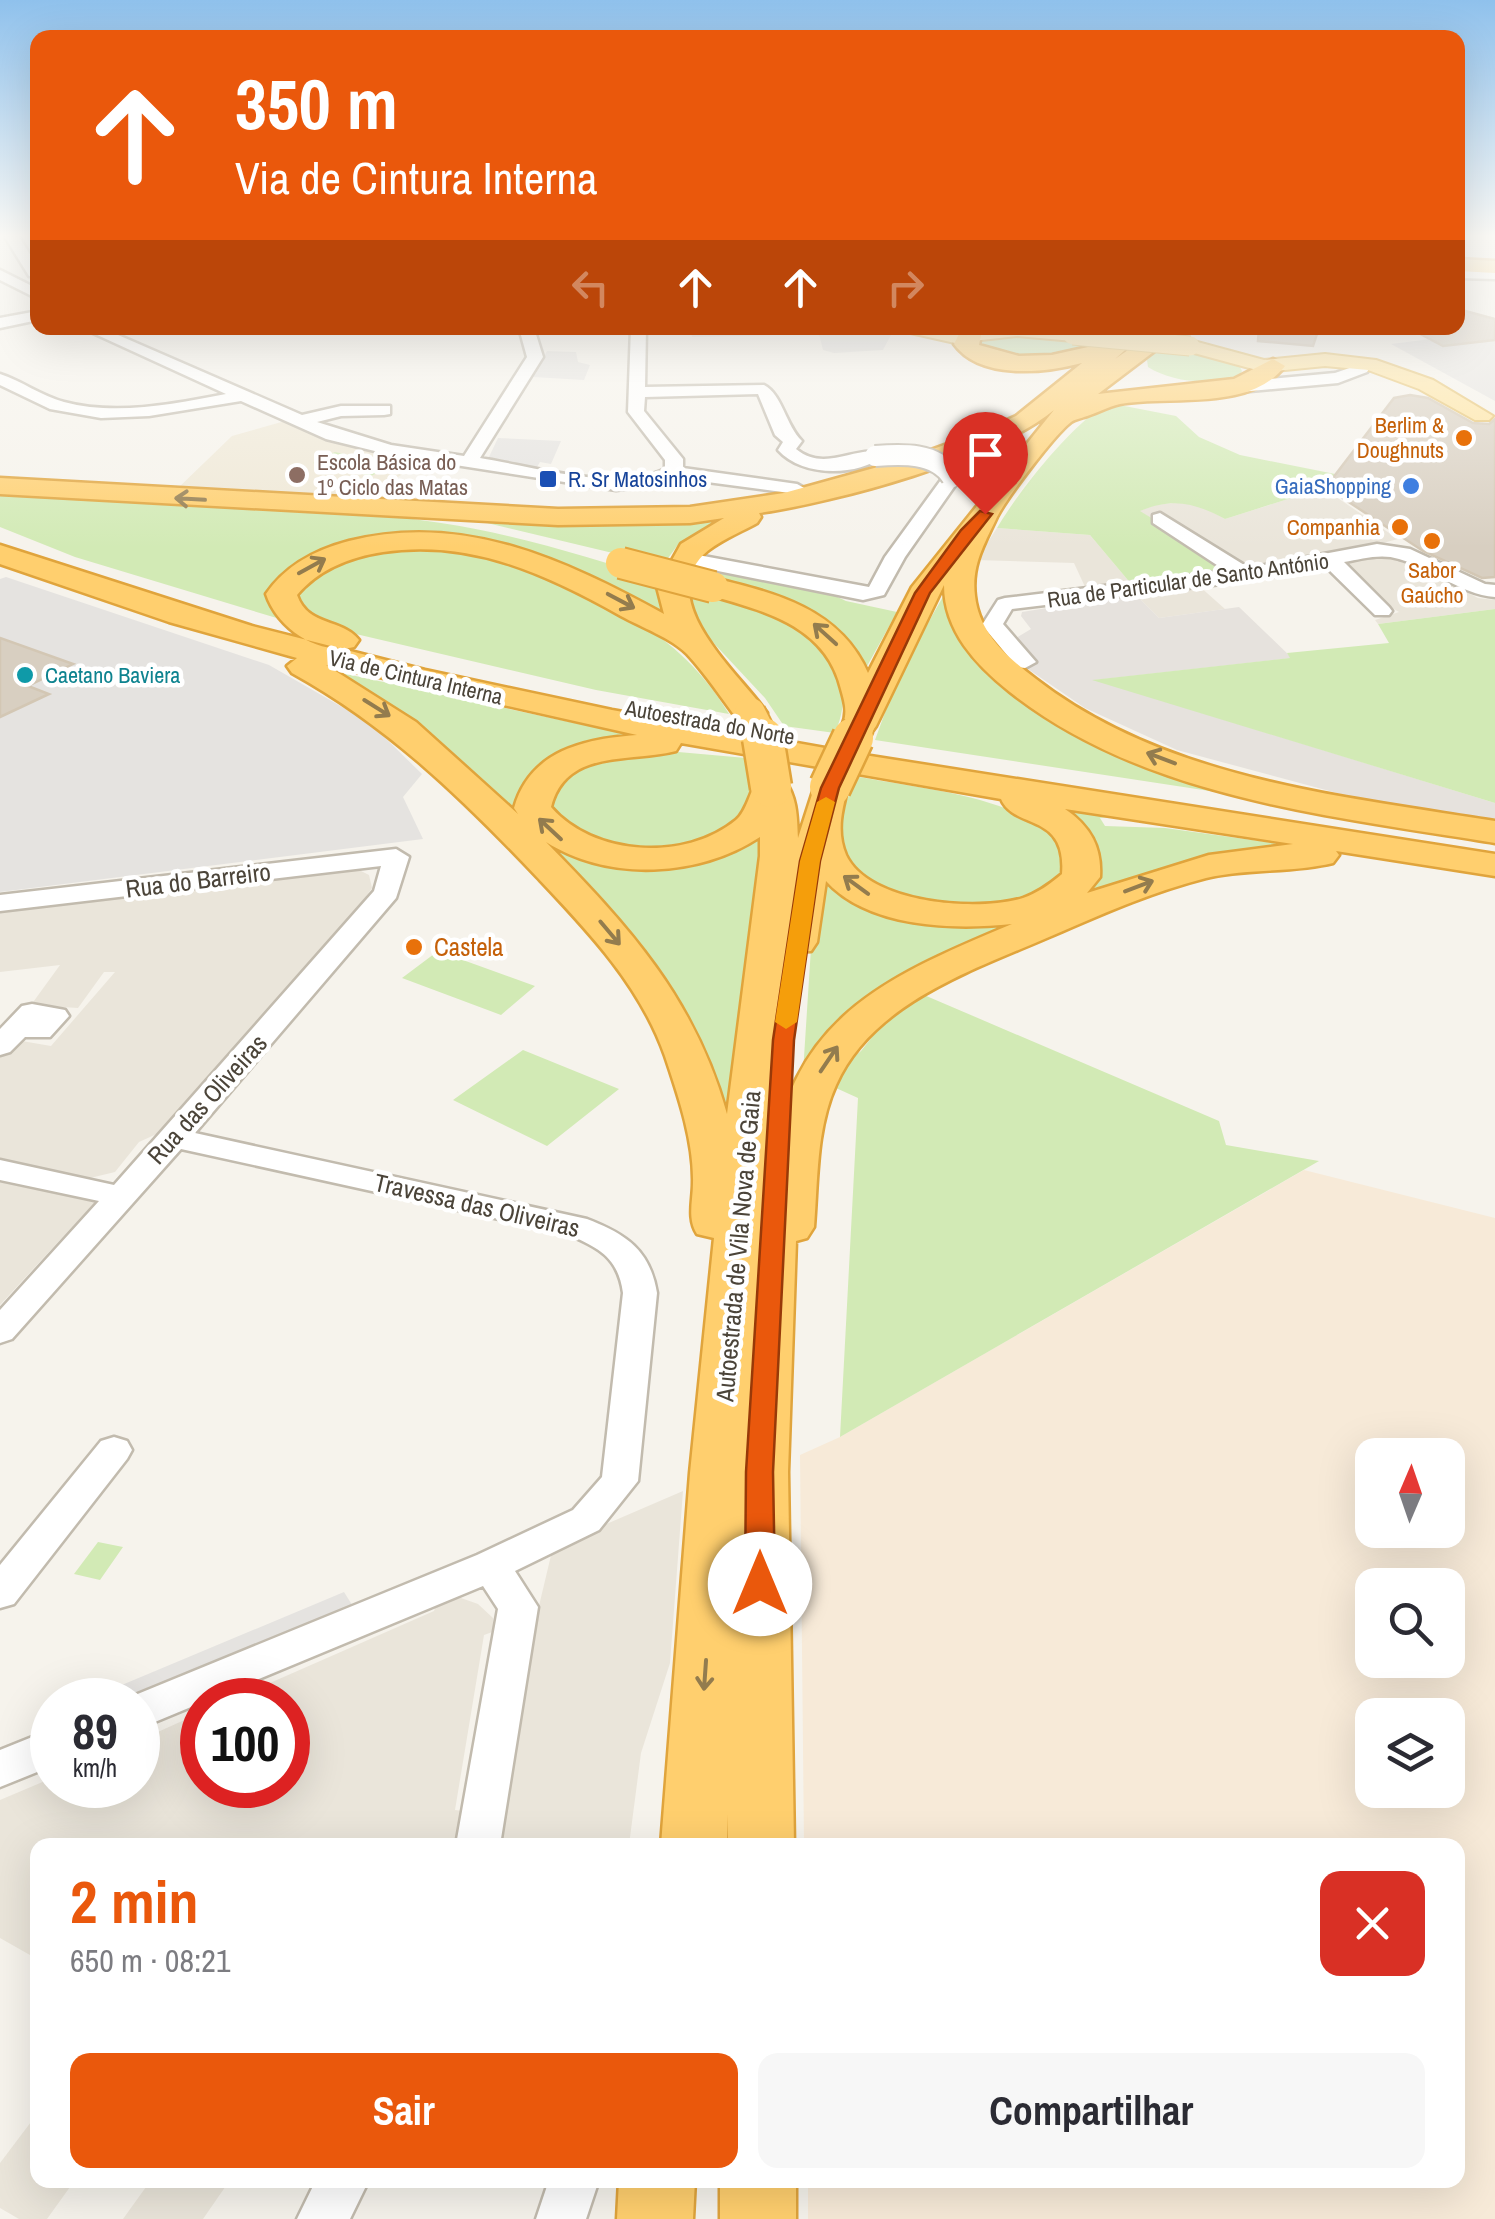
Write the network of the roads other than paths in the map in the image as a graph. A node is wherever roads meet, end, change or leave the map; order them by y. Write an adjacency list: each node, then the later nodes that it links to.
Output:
1 (1131, 340): 9 (highway); 17 (highway)
2 (118, 341): 14 (street)
3 (530, 341): 19 (street)
4 (638, 341): 13 (street)
5 (944, 341): 17 (highway)
6 (968, 341): 7 (highway)
7 (1129, 341)
8 (1197, 341): 9 (main road)
9 (1268, 358): 12 (highway); 16 (main road)
10 (1361, 368): 12 (street)
11 (0, 378): 14 (street)
12 (1218, 390): 17 (highway)
13 (636, 392): 20 (street); 29 (street, bridge)
14 (242, 396): 18 (street)
15 (384, 410): 18 (street)
16 (1489, 414)
17 (1048, 417): 22 (highway); 24 (highway)
18 (299, 421): 19 (street)
19 (468, 464): 20 (street)
20 (674, 472): 22 (street)
21 (0, 486): 23 (highway, one-way to 21)
22 (791, 495): 23 (highway); 34 (highway, Autoestrada de Vila Nova de Gaia)
23 (322, 506): 29 (highway, bridge)
24 (985, 514): 37 (highway); 42 (highway, one-way to 24)
25 (1160, 519): 30 (street)
26 (0, 541): 36 (highway, Autoestrada do Norte)
27 (0, 554): 32 (highway, Via de Cintura Interna)
28 (1331, 561): 30 (street, Rua de Particular de Santo António); 31 (street, Rua de Particular de Santo António); 33 (street)
29 (706, 574): 37 (highway, one-way to 29)
30 (1246, 575): 35 (street, Rua de Particular de Santo António)
31 (1495, 591)
32 (162, 610): 38 (highway, Via de Cintura Interna); 50 (highway, one-way to 50)
33 (1382, 611)
34 (694, 644): 36 (highway, one-way to 34); 40 (highway, Autoestrada de Vila Nova de Gaia, bridge)
35 (1025, 662)
36 (450, 672): 42 (highway, Autoestrada do Norte)
37 (861, 721): 41 (highway, bridge)
38 (732, 745): 39 (highway, Via de Cintura Interna); 40 (highway, one-way to 38)
39 (954, 781): 41 (highway, one-way to 41); 44 (highway)
40 (770, 787): 50 (highway, Autoestrada de Vila Nova de Gaia)
41 (826, 803): 49 (highway, Autoestrada de Vila Nova de Gaia)
42 (1495, 836)
43 (396, 858): 45 (street, Rua do Barreiro); 46 (street, Rua das Oliveiras)
44 (1494, 864): 49 (highway, one-way to 44)
45 (0, 903)
46 (174, 1138): 48 (street, Rua das Oliveiras); 53 (street, Travessa das Oliveiras)
47 (0, 1170): 48 (street)
48 (120, 1196): 51 (street, Rua das Oliveiras)
49 (771, 1244): 60 (highway, Autoestrada de Vila Nova de Gaia)
50 (736, 1285): 59 (highway, Autoestrada de Vila Nova de Gaia, one-way to 59)
51 (0, 1330)
52 (114, 1450): 54 (street)
53 (491, 1566): 55 (street, Travessa das Oliveiras); 58 (street)
54 (0, 1594)
55 (160, 1703)
56 (30, 1757): 57 (street)
57 (0, 1769)
58 (479, 1838)
59 (691, 1838)
60 (760, 1838)
61 (339, 2188): 64 (street)
62 (571, 2188): 65 (street)
63 (758, 2188): 66 (highway)
64 (322, 2219)
65 (560, 2219)
66 (758, 2219)

